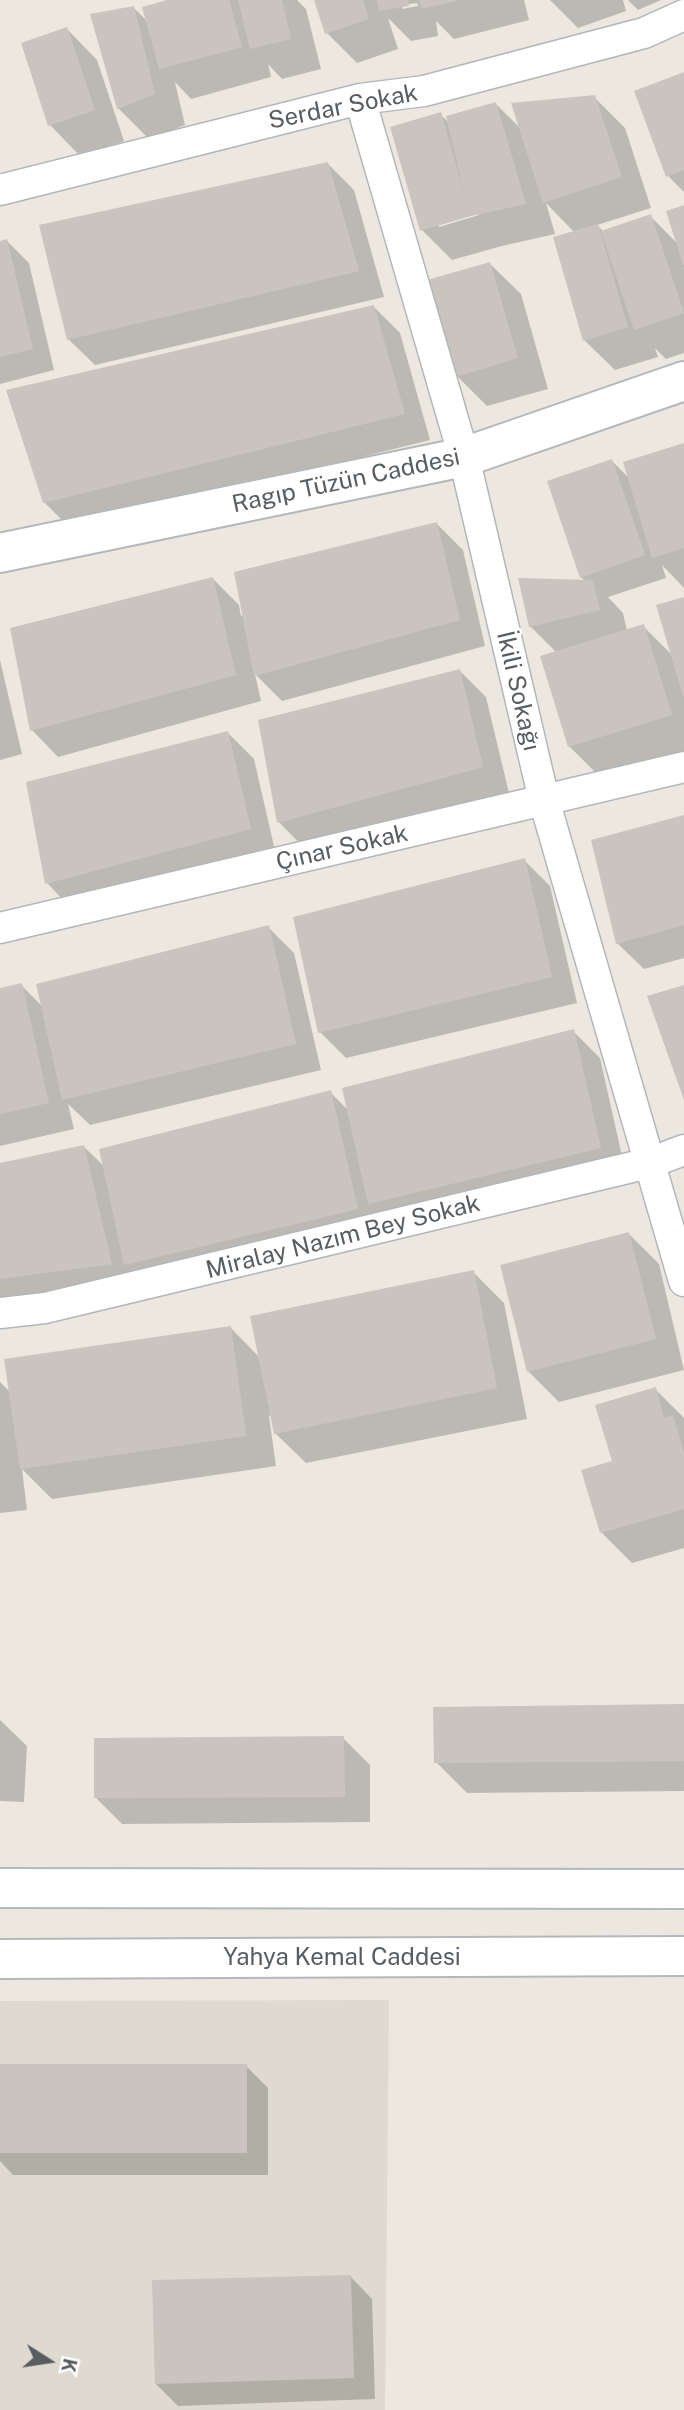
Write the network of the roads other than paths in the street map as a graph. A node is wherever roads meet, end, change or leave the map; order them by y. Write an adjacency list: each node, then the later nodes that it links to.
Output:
1 (684, 15): 2 (street, Serdar Sokak)
2 (360, 99): 3 (street, Serdar Sokak); 5 (street, İkili Sokağı)
3 (0, 190)
4 (684, 381): 5 (main road, Ragıp Tüzün Caddesi)
5 (464, 457): 6 (main road, Ragıp Tüzün Caddesi); 8 (street, İkili Sokağı)
6 (0, 553)
7 (684, 767): 8 (street, Çınar Sokak)
8 (544, 800): 9 (street, Çınar Sokak); 11 (street, İkili Sokağı)
9 (0, 928)
10 (684, 1150): 11 (street, Miralay Nazım Bey Sokak)
11 (649, 1163): 12 (street, İkili Sokağı); 13 (street, Miralay Nazım Bey Sokak)
12 (684, 1281)
13 (0, 1313)
14 (0, 1888): 15 (main road)
15 (684, 1889)
16 (684, 1956): 17 (main road, Yahya Kemal Caddesi)
17 (0, 1959)

